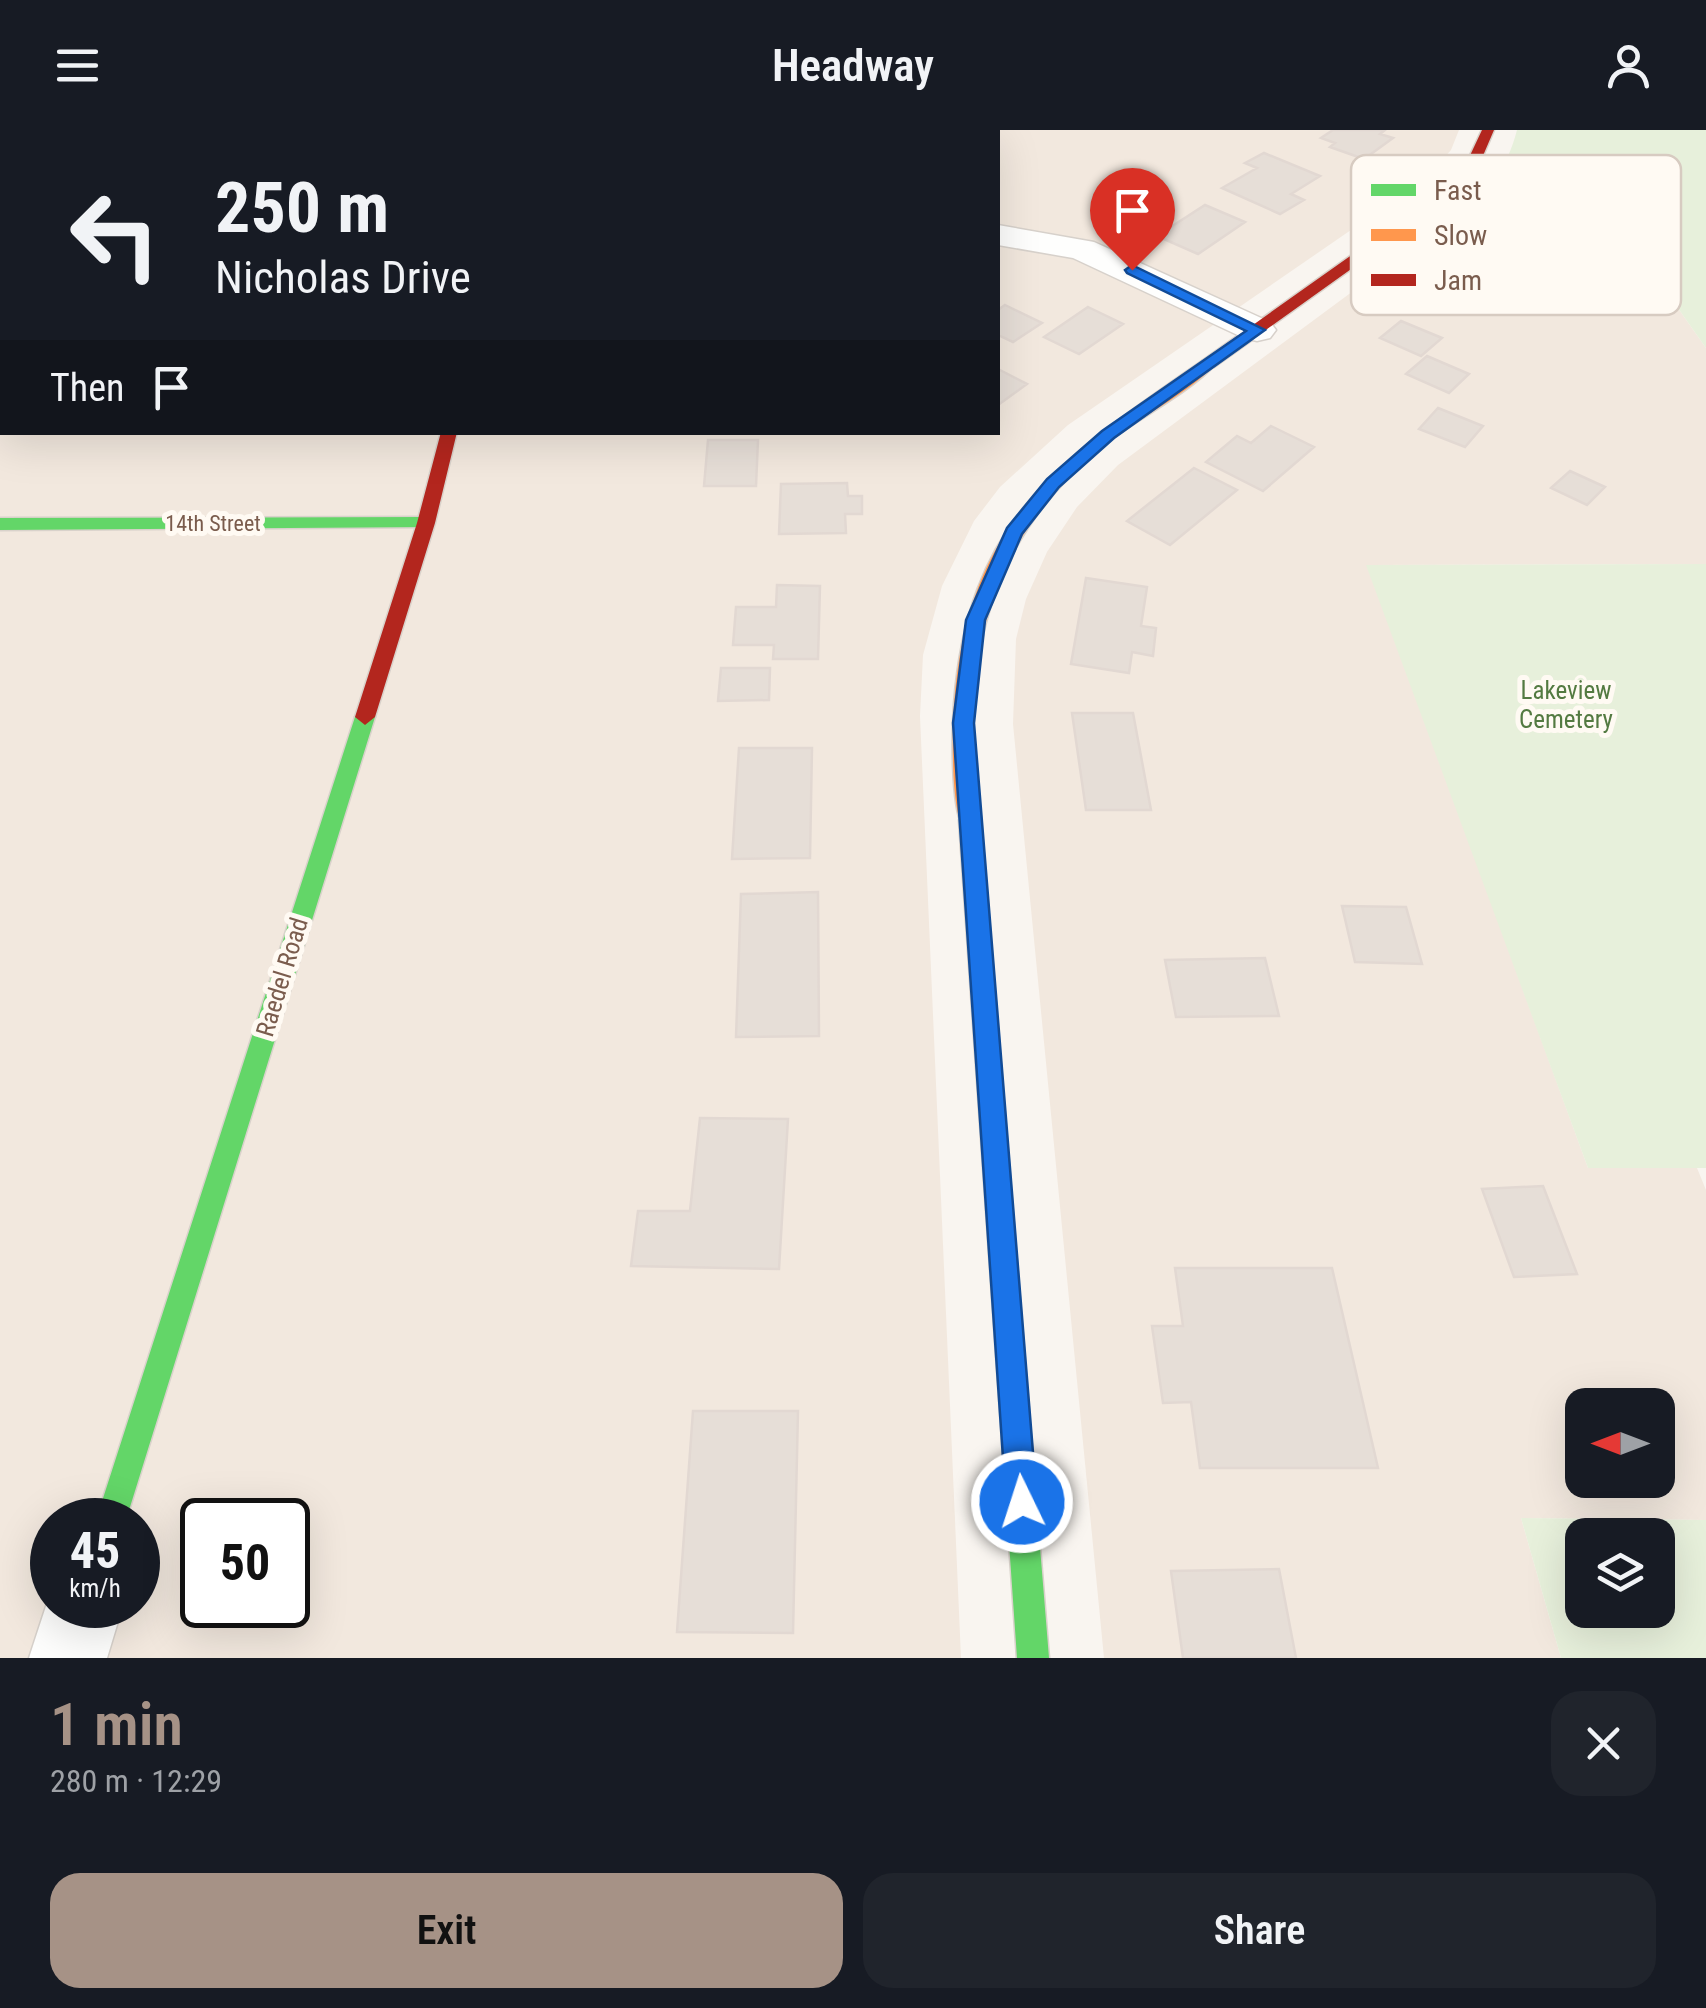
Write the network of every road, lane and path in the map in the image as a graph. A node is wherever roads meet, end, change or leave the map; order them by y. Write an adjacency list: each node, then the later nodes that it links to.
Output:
1 (1488, 130): 2 (main road)
2 (1480, 155)
3 (1000, 234): 5 (street)
4 (1351, 263): 5 (main road)
5 (1257, 330): 12 (main road)
6 (448, 435): 7 (main road, Raedel Road)
7 (426, 523): 8 (main road, 14th Street); 9 (main road, Raedel Road)
8 (0, 524)
9 (118, 1498)
10 (77, 1628): 11 (street)
11 (68, 1658)
12 (1033, 1658)

